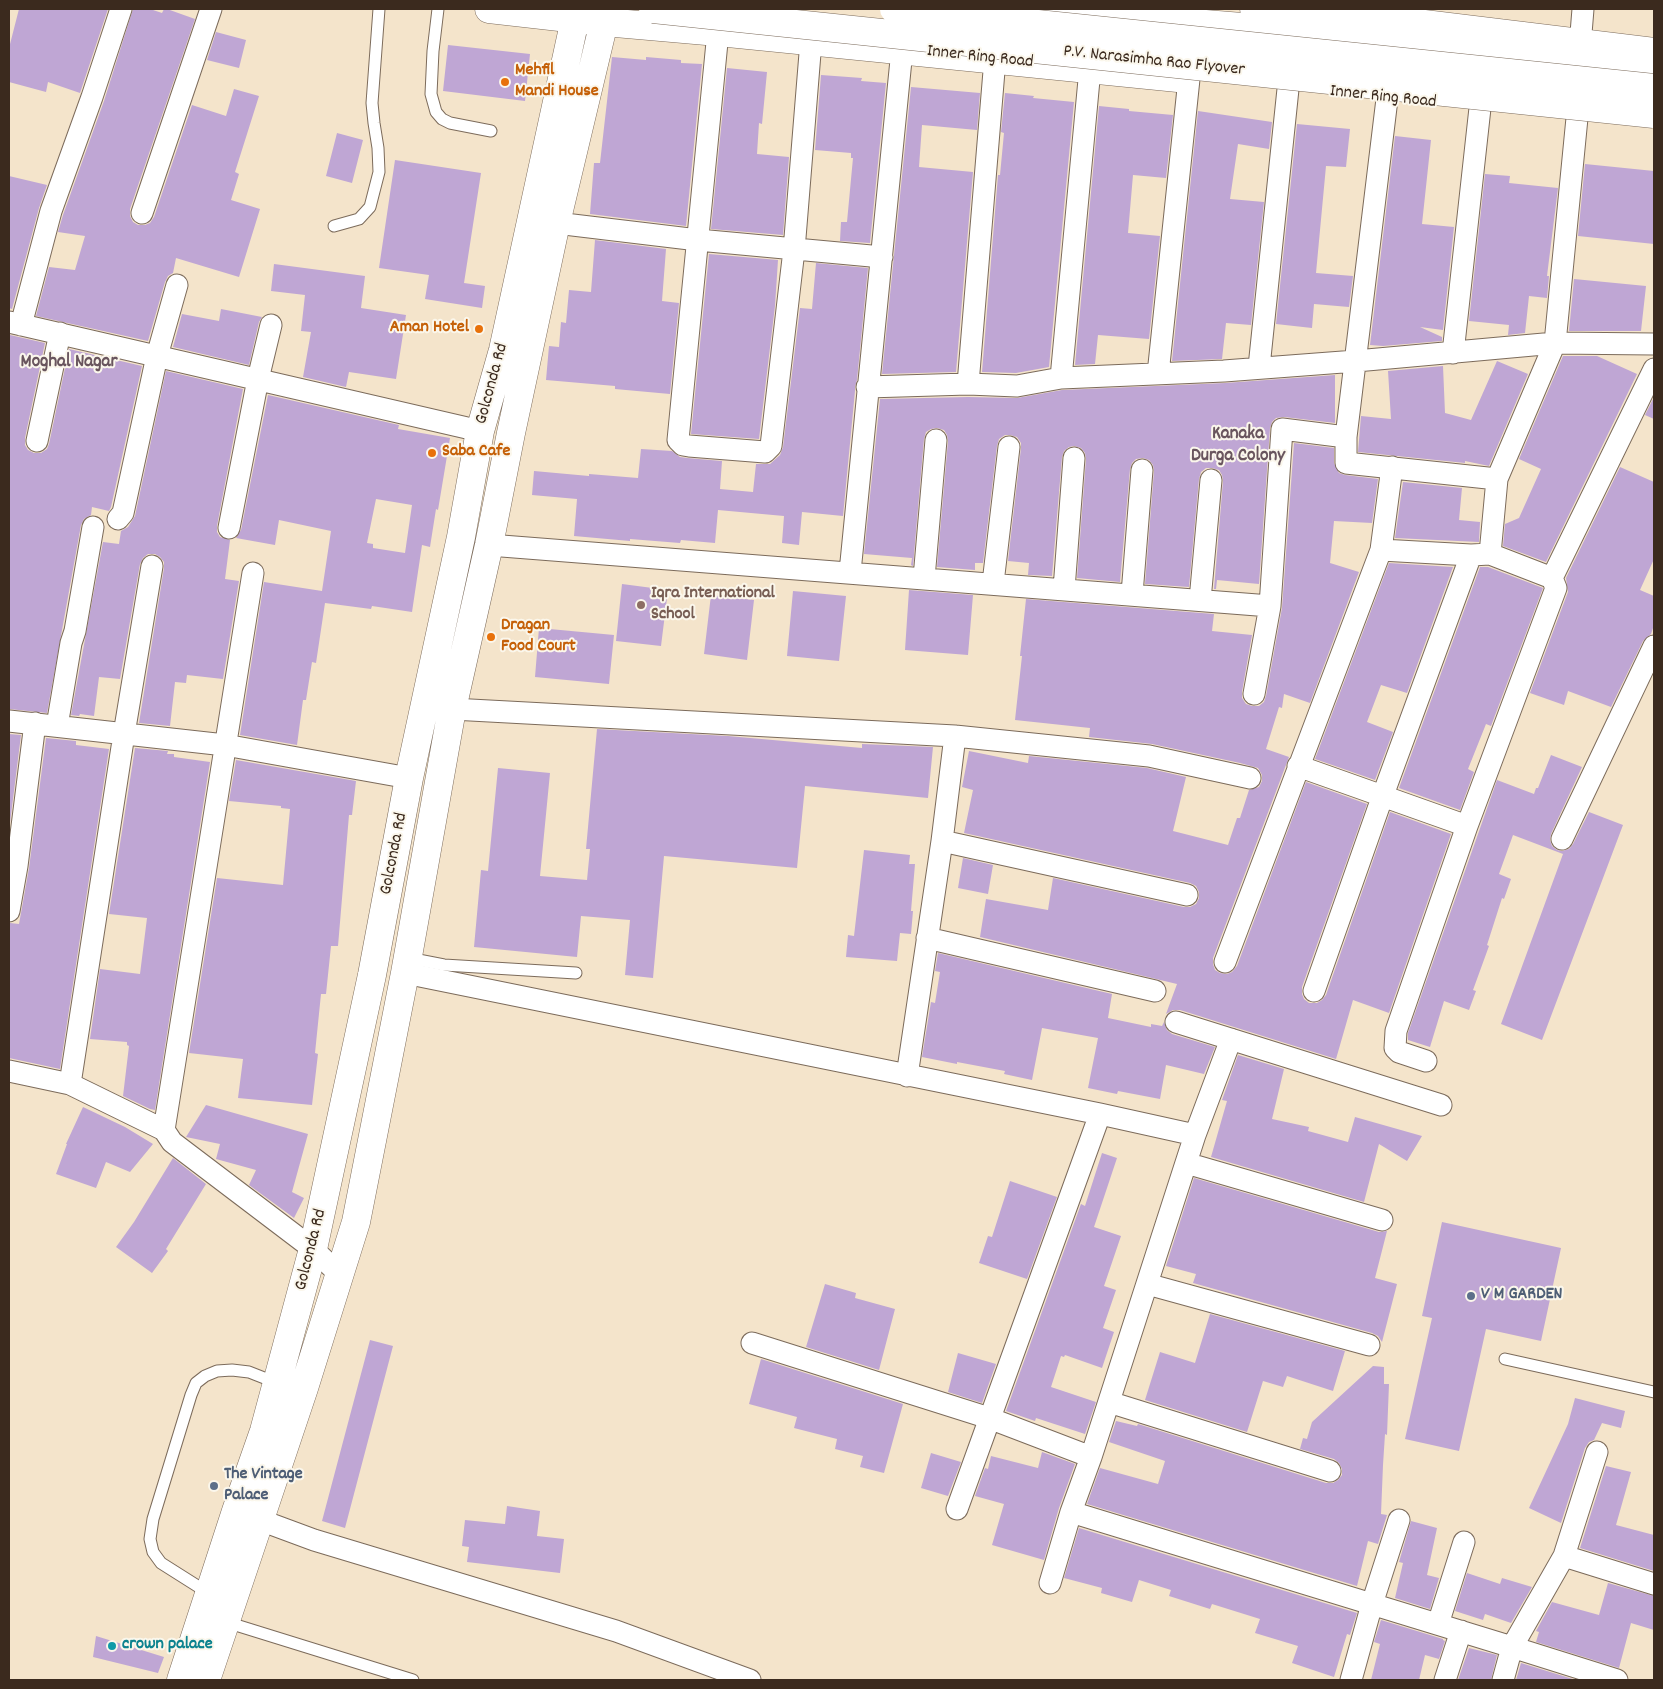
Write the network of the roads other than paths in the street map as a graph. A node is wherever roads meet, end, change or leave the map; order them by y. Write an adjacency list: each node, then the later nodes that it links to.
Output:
1 (121, 9): 40 (street)
2 (210, 9): 33 (street)
3 (379, 9): 35 (lane)
4 (438, 9): 32 (lane)
5 (489, 9): 12 (main road, Inner Ring Road)
6 (653, 9): 28 (main road, P.V. Narasimha Rao Flyover, bridge)
7 (894, 9): 24 (main road, P.V. Narasimha Rao Flyover, bridge)
8 (1024, 9): 11 (main road)
9 (1254, 9): 11 (main road)
10 (1583, 9): 18 (street)
11 (1281, 17): 18 (main road)
12 (575, 19): 13 (main road, Inner Ring Road); 55 (main road, Golconda Rd)
13 (604, 22): 14 (main road, Inner Ring Road); 34 (main road, Golconda Rd)
14 (718, 32): 15 (main road, Inner Ring Road); 36 (street)
15 (811, 41): 16 (main road, Inner Ring Road); 37 (street)
16 (902, 50): 19 (main road, Inner Ring Road); 38 (street)
17 (1654, 52): 18 (main road)
18 (1579, 53): 20 (main road)
19 (995, 59): 21 (main road, Inner Ring Road); 53 (street)
20 (1623, 68): 22 (main road); 30 (main road)
21 (1090, 69): 23 (main road, Inner Ring Road); 51 (street)
22 (1654, 70)
23 (1189, 79): 25 (main road, Inner Ring Road); 50 (street)
24 (1654, 88)
25 (1288, 89): 26 (main road, Inner Ring Road); 48 (street)
26 (1387, 99): 27 (main road, Inner Ring Road); 47 (street)
27 (1480, 108): 29 (main road, Inner Ring Road); 45 (street)
28 (1654, 114)
29 (1577, 118): 30 (main road, Inner Ring Road); 44 (street)
30 (1619, 122): 31 (main road, Inner Ring Road)
31 (1654, 126)
32 (491, 131)
33 (142, 213)
34 (556, 223): 36 (street); 68 (main road, Golconda Rd)
35 (334, 226)
36 (698, 240): 37 (street); 37 (street)
37 (794, 250): 38 (street)
38 (882, 257): 54 (street)
39 (177, 285): 46 (street)
40 (15, 324): 42 (street)
41 (271, 325): 52 (street)
42 (60, 333): 46 (street); 58 (street)
43 (1654, 340): 44 (street)
44 (1555, 343): 45 (street); 63 (street)
45 (1453, 353): 47 (street)
46 (157, 356): 52 (street); 65 (street)
47 (1356, 362): 48 (street); 56 (street)
48 (1259, 367): 50 (street)
49 (1654, 370): 75 (street)
50 (1158, 374): 51 (street)
51 (1061, 378): 53 (street)
52 (258, 379): 55 (street); 67 (street)
53 (968, 384): 54 (street)
54 (867, 387): 72 (street)
55 (480, 431): 91 (main road, Golconda Rd)
56 (1346, 437): 61 (street); 80 (street)
57 (936, 440): 74 (street)
58 (38, 441)
59 (1009, 446): 76 (street)
60 (1074, 458): 77 (street)
61 (1392, 467): 63 (street); 69 (street)
62 (1142, 470): 78 (street)
63 (1497, 479): 70 (street)
64 (1211, 480): 79 (street)
65 (118, 519)
66 (93, 527): 86 (street)
67 (229, 528)
68 (490, 545): 72 (street); 83 (main road, Golconda Rd)
69 (1381, 550): 70 (street); 90 (street)
70 (1480, 554): 75 (street); 93 (street)
71 (152, 566): 87 (street)
72 (850, 572): 74 (street)
73 (253, 573): 89 (street)
74 (924, 578): 76 (street)
75 (1552, 578): 94 (street)
76 (993, 583): 77 (street)
77 (1064, 589): 78 (street)
78 (1132, 594): 79 (street)
79 (1200, 600): 80 (street)
80 (1270, 606): 82 (street)
81 (1654, 646): 95 (street)
82 (1254, 694)
83 (452, 708): 88 (street); 102 (main road, Golconda Rd)
84 (9, 721): 85 (street)
85 (35, 723): 86 (street); 97 (street)
86 (57, 726): 87 (street)
87 (124, 734): 89 (street); 111 (street)
88 (955, 736): 92 (street); 96 (street)
89 (225, 745): 91 (street); 114 (street)
90 (1298, 766): 93 (street); 101 (street)
91 (409, 778): 118 (main road, Golconda Rd)
92 (1250, 778)
93 (1382, 795): 94 (street); 104 (street)
94 (1467, 826): 108 (street)
95 (1562, 839)
96 (942, 841): 98 (street); 100 (street)
97 (13, 866): 99 (street)
98 (1187, 895)
99 (9, 911)
100 (927, 938): 105 (street); 110 (street)
101 (1225, 962)
102 (407, 965): 103 (lane); 110 (street); 119 (main road, Golconda Rd)
103 (576, 973)
104 (1314, 991)
105 (1155, 992)
106 (1176, 1022): 107 (street)
107 (1231, 1039): 112 (street); 115 (street)
108 (1426, 1061)
109 (9, 1071): 111 (street)
110 (907, 1076): 113 (street)
111 (70, 1084): 114 (street)
112 (1441, 1105)
113 (1100, 1114): 115 (street); 127 (street)
114 (164, 1130): 118 (street)
115 (1195, 1136): 116 (street)
116 (1186, 1163): 117 (street); 120 (street)
117 (1382, 1220)
118 (313, 1249): 119 (street); 124 (main road, Golconda Rd)
119 (339, 1274): 133 (main road, Golconda Rd)
120 (1147, 1284): 122 (street); 126 (street)
121 (752, 1343): 127 (street)
122 (1369, 1345)
123 (1505, 1359): 125 (lane)
124 (277, 1384): 139 (main road, Golconda Rd); 139 (lane)
125 (1654, 1392)
126 (1109, 1402): 129 (street); 130 (street)
127 (989, 1418): 129 (street); 131 (street)
128 (1597, 1452): 136 (street)
129 (1091, 1457): 132 (street)
130 (1330, 1471)
131 (957, 1509)
132 (1071, 1512): 137 (street); 140 (street)
133 (260, 1520): 141 (main road, Golconda Rd); 148 (street)
134 (1399, 1520): 140 (street)
135 (1464, 1542): 142 (street)
136 (1564, 1556): 138 (street); 144 (street)
137 (1050, 1584)
138 (1654, 1584)
139 (210, 1594): 145 (main road, Golconda Rd)
140 (1372, 1604): 142 (street); 149 (street)
141 (226, 1622): 146 (main road, Golconda Rd); 147 (lane)
142 (1438, 1624): 143 (street)
143 (1461, 1631): 144 (street); 150 (street)
144 (1512, 1647): 151 (street); 152 (street)
145 (181, 1680)
146 (206, 1680)
147 (413, 1680)
148 (750, 1680)
149 (1351, 1680)
150 (1445, 1680)
151 (1503, 1680)
152 (1616, 1680)

